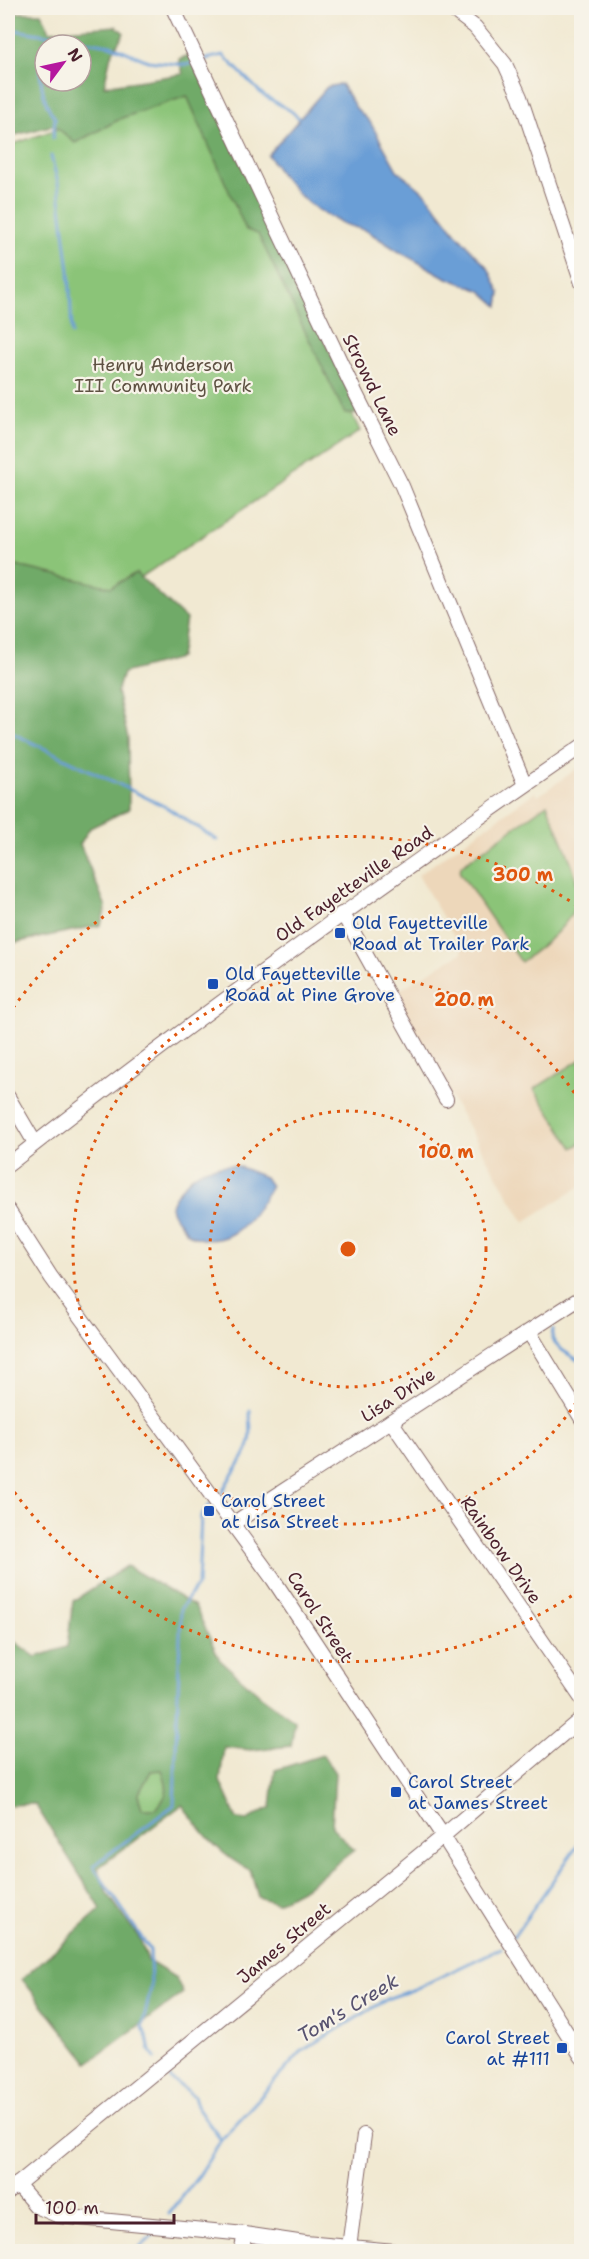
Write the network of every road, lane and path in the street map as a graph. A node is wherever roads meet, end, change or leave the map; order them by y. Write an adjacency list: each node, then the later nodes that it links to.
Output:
1 (173, 8): 5 (street, Strowd Lane)
2 (450, 8): 3 (street)
3 (582, 283)
4 (582, 746): 5 (street, Old Fayetteville Road)
5 (525, 785): 6 (street, Old Fayetteville Road)
6 (341, 914): 8 (street); 9 (street, Old Fayetteville Road)
7 (8, 1098): 9 (street)
8 (446, 1099)
9 (36, 1143): 10 (street, Old Fayetteville Road)
10 (8, 1165)
11 (8, 1210): 16 (street, Carol Street)
12 (582, 1297): 13 (street, Lisa Drive)
13 (529, 1332): 14 (street); 15 (street, Lisa Drive)
14 (582, 1419)
15 (391, 1421): 16 (street, Lisa Drive); 17 (street, Rainbow Drive)
16 (234, 1523): 19 (street, Carol Street)
17 (582, 1699)
18 (582, 1718): 19 (street, James Street)
19 (443, 1836): 20 (street, Carol Street); 22 (street, James Street)
20 (582, 2057)
21 (364, 2135): 24 (street)
22 (12, 2188): 23 (street)
23 (245, 2234): 24 (street); 25 (street)
24 (349, 2247): 26 (street)
25 (241, 2252)
26 (405, 2252)

